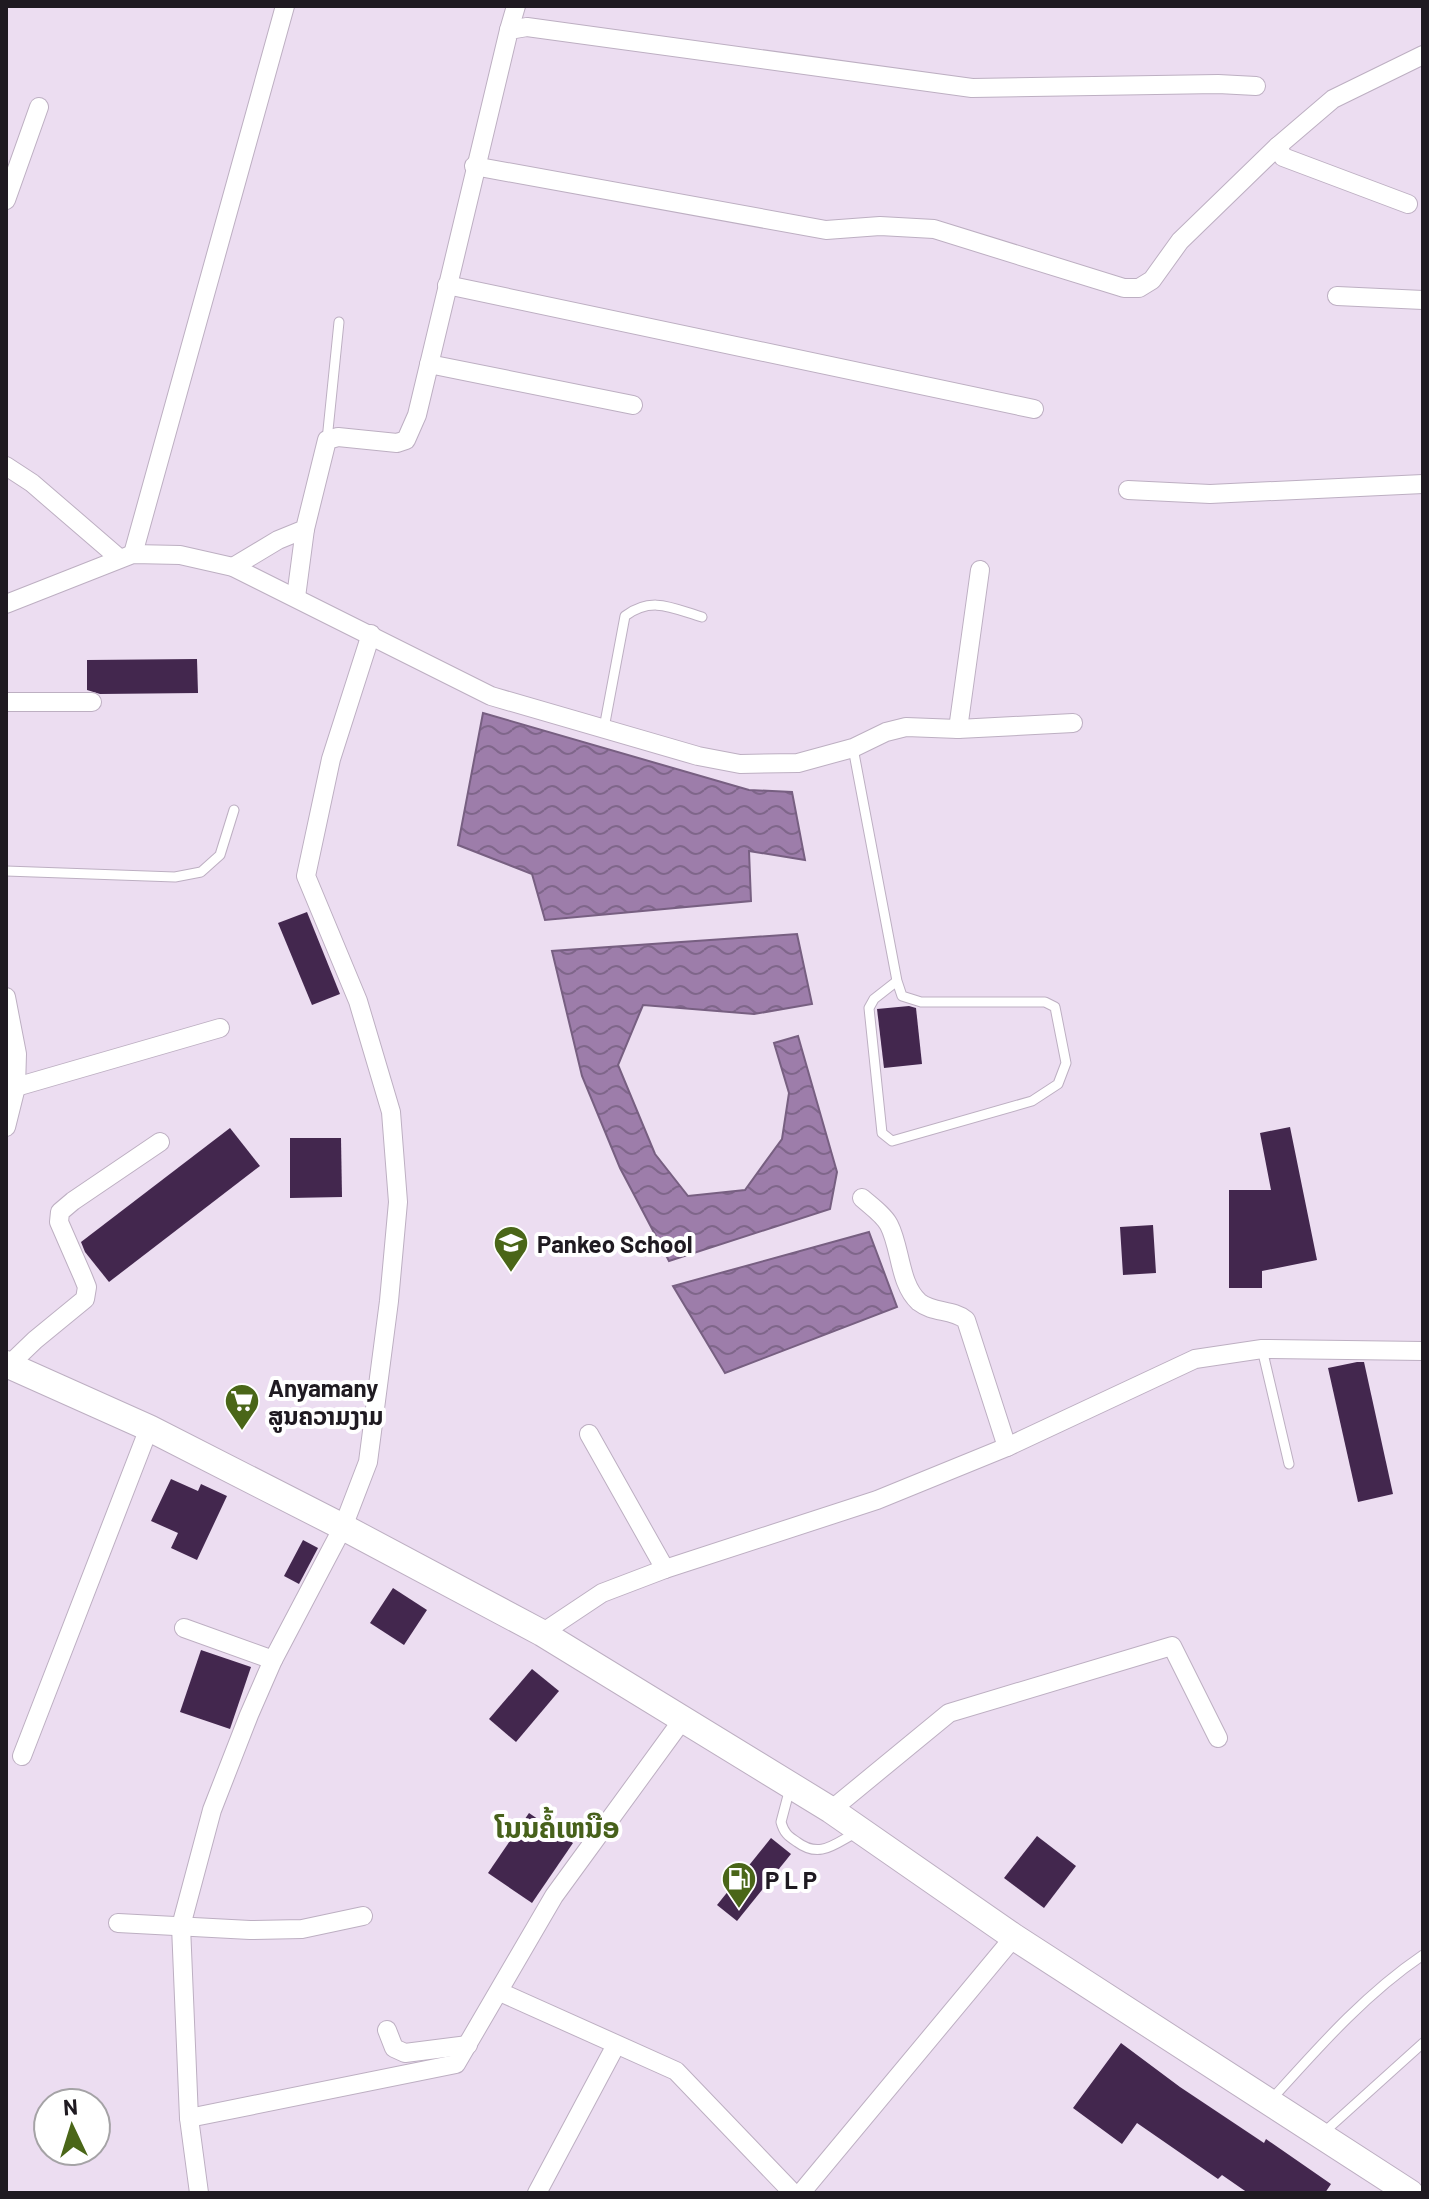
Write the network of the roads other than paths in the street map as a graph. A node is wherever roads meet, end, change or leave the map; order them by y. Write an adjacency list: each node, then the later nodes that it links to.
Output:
1 (285, 6): 23 (street)
2 (516, 6): 3 (street)
3 (509, 30): 5 (street); 8 (street)
4 (1423, 55): 7 (street)
5 (1256, 86)
6 (39, 107): 9 (street)
7 (1278, 146): 8 (street); 10 (street)
8 (474, 166): 11 (street)
9 (6, 200)
10 (1408, 204)
11 (447, 285): 15 (street); 17 (street)
12 (1337, 296): 13 (street)
13 (1423, 300)
14 (339, 322): 18 (lane)
15 (429, 364): 16 (street); 18 (street)
16 (633, 405)
17 (1034, 409)
18 (327, 440): 22 (street)
19 (6, 466): 23 (street)
20 (1423, 484): 21 (street)
21 (1128, 490)
22 (305, 529): 24 (street); 26 (street)
23 (126, 556): 24 (street); 27 (street)
24 (233, 567): 26 (street)
25 (980, 570): 34 (street)
26 (296, 597): 29 (street)
27 (6, 604)
28 (702, 617): 33 (lane)
29 (371, 634): 33 (street); 52 (street)
30 (6, 702): 31 (street)
31 (92, 702)
32 (1073, 723): 34 (street)
33 (604, 728): 35 (street)
34 (958, 729): 35 (street)
35 (853, 748): 38 (lane)
36 (234, 810): 37 (lane)
37 (6, 871)
38 (897, 981): 38 (lane)
39 (6, 997): 41 (street)
40 (220, 1028): 41 (street)
41 (16, 1087): 42 (street)
42 (6, 1127)
43 (160, 1142): 47 (street)
44 (862, 1198): 50 (street)
45 (1262, 1349): 46 (street); 50 (street); 51 (lane)
46 (1423, 1351)
47 (8, 1364): 48 (main road)
48 (149, 1428): 52 (main road); 59 (street)
49 (589, 1434): 53 (street)
50 (1007, 1447): 53 (street)
51 (1289, 1464)
52 (343, 1527): 55 (main road); 56 (street)
53 (665, 1569): 55 (street)
54 (184, 1628): 56 (street)
55 (542, 1633): 57 (main road)
56 (273, 1660): 65 (street)
57 (683, 1719): 60 (main road); 68 (street)
58 (1218, 1738): 61 (street)
59 (22, 1756)
60 (791, 1785): 61 (main road); 62 (lane)
61 (831, 1810): 62 (main road)
62 (861, 1830): 66 (main road)
63 (363, 1916): 65 (street)
64 (118, 1923): 65 (street)
65 (181, 1926): 74 (street)
66 (1014, 1937): 73 (main road); 79 (street)
67 (1423, 1955): 73 (lane)
68 (500, 1992): 71 (street); 72 (street)
69 (387, 2030): 71 (street)
70 (1423, 2043): 75 (lane)
71 (468, 2045): 74 (street)
72 (616, 2045): 77 (street); 78 (street)
73 (1268, 2102): 75 (main road)
74 (189, 2118): 76 (street)
75 (1320, 2136): 80 (main road)
76 (199, 2193)
77 (537, 2193)
78 (793, 2193)
79 (801, 2193)
80 (1410, 2193)

